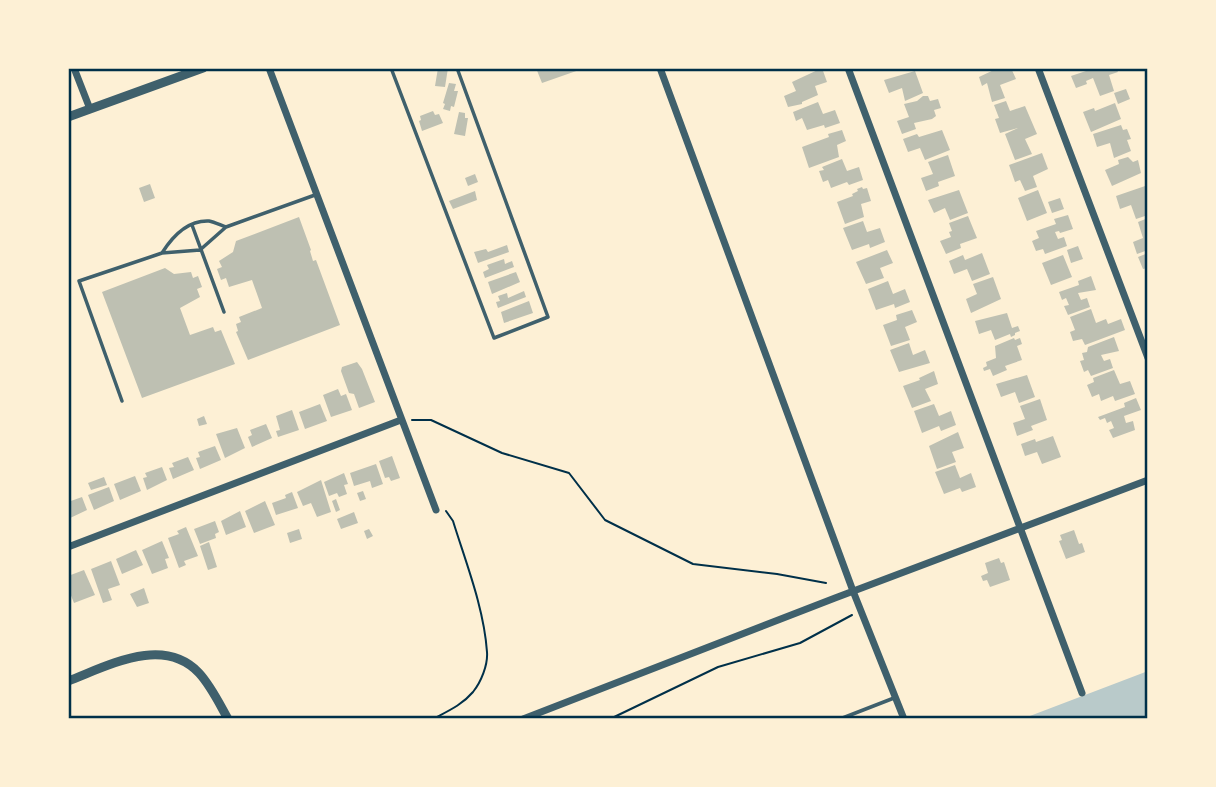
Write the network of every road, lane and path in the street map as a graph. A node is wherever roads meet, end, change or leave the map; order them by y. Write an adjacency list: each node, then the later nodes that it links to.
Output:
1 (74, 68): 9 (street)
2 (203, 68): 9 (street)
3 (269, 68): 11 (street)
4 (391, 68): 5 (lane)
5 (457, 68)
6 (660, 68): 25 (street)
7 (848, 68): 22 (street)
8 (1038, 68): 17 (street)
9 (90, 109): 10 (street)
10 (68, 117)
11 (317, 194): 13 (lane); 19 (street)
12 (192, 225): 13 (lane); 14 (lane); 15 (lane)
13 (226, 227): 14 (lane)
14 (201, 250): 15 (lane); 16 (lane)
15 (162, 253): 18 (lane)
16 (224, 313)
17 (1148, 358)
18 (122, 401)
19 (401, 420): 21 (street); 23 (street); 24 (path)
20 (1148, 480): 22 (street)
21 (436, 510): 31 (path)
22 (1021, 528): 25 (street); 28 (street)
23 (68, 547)
24 (826, 583)
25 (853, 591): 26 (street); 32 (street)
26 (861, 611): 29 (street); 33 (path)
27 (68, 681): 30 (street)
28 (1082, 693)
29 (896, 698): 34 (lane); 35 (street)
30 (228, 719)
31 (433, 719)
32 (523, 719)
33 (610, 719)
34 (840, 719)
35 (904, 719)

